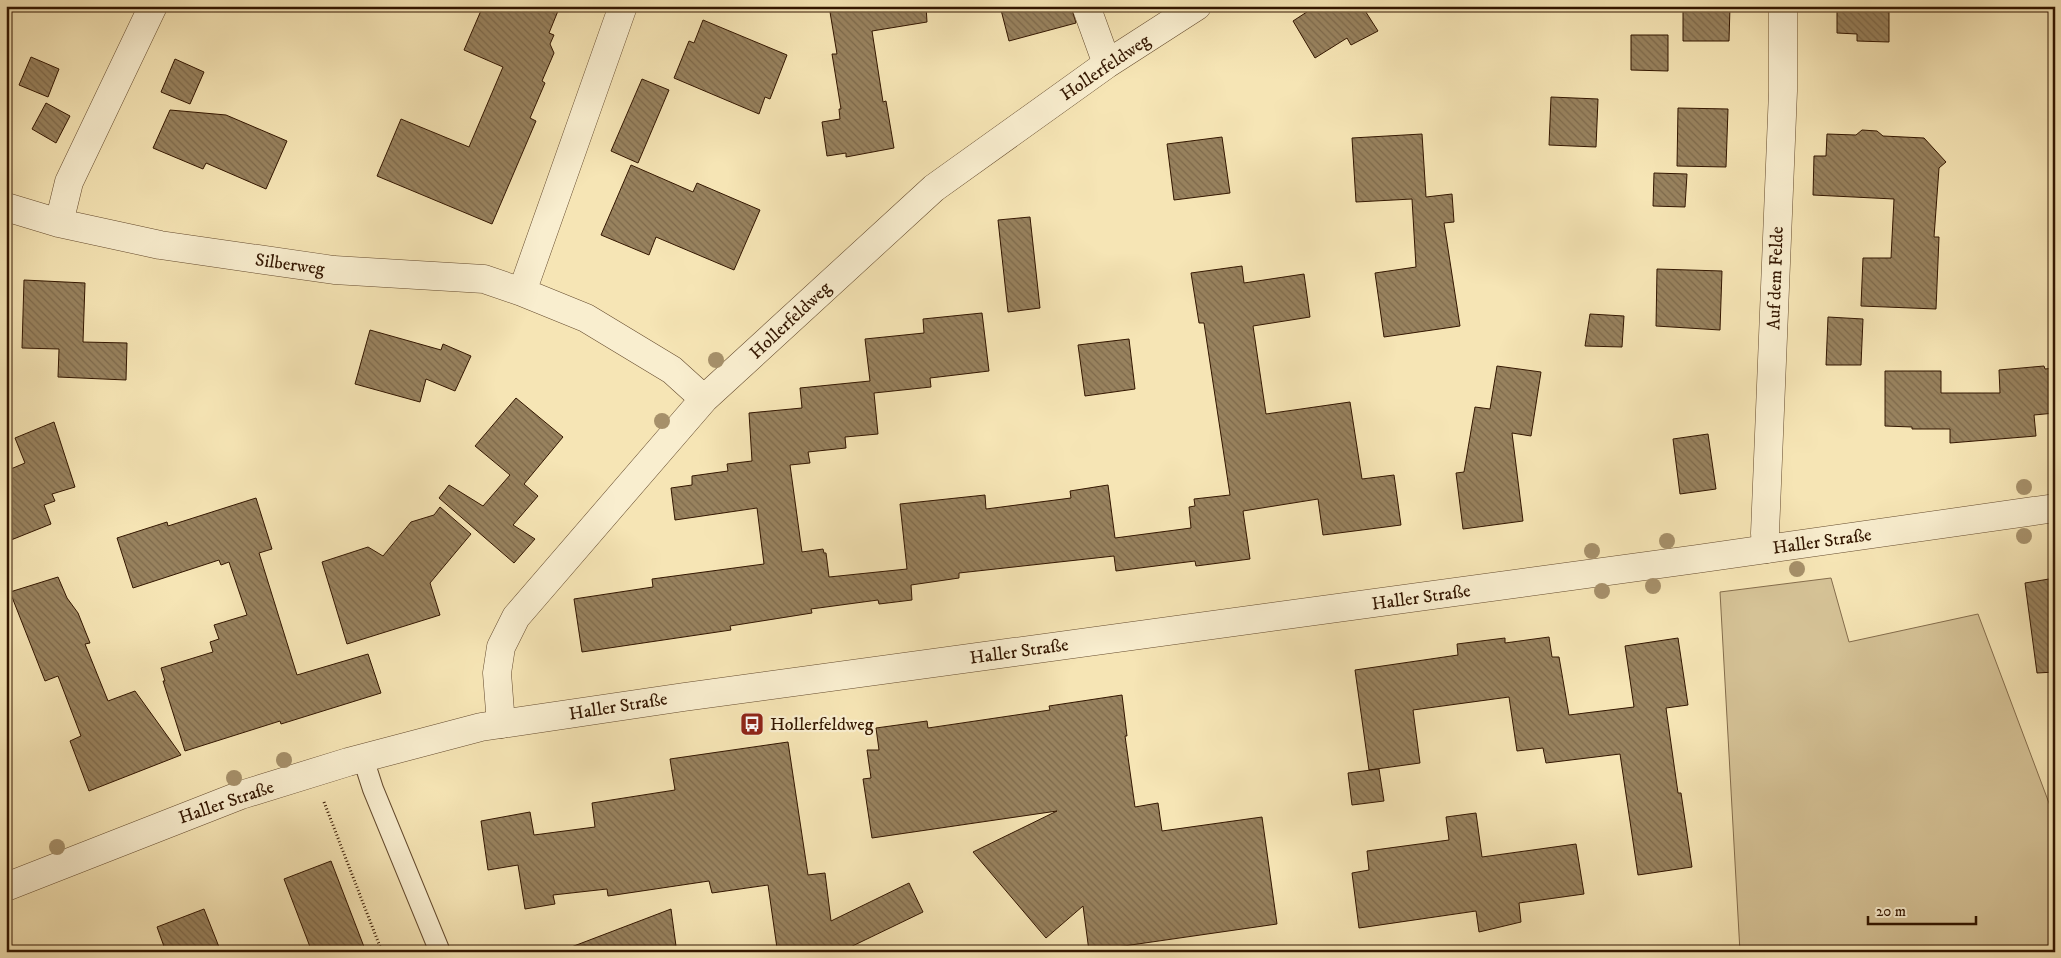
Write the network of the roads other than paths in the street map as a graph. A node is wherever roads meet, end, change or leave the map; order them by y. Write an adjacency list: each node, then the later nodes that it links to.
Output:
1 (153, 6): 8 (street)
2 (623, 6): 9 (street)
3 (1086, 6): 6 (street)
4 (1197, 6): 6 (street, Hollerfeldweg)
5 (1783, 6): 12 (street, Auf dem Felde)
6 (1107, 64): 10 (street, Hollerfeldweg)
7 (6, 207): 8 (street, Silberweg)
8 (59, 223): 9 (street, Silberweg)
9 (522, 292): 10 (street, Silberweg)
10 (704, 399): 13 (street, Hollerfeldweg)
11 (2055, 508): 12 (street, Haller Straße)
12 (1766, 549): 13 (street, Haller Straße)
13 (501, 724): 14 (street, Haller Straße)
14 (363, 758): 15 (street, Haller Straße); 16 (lane)
15 (6, 887)
16 (440, 952)

